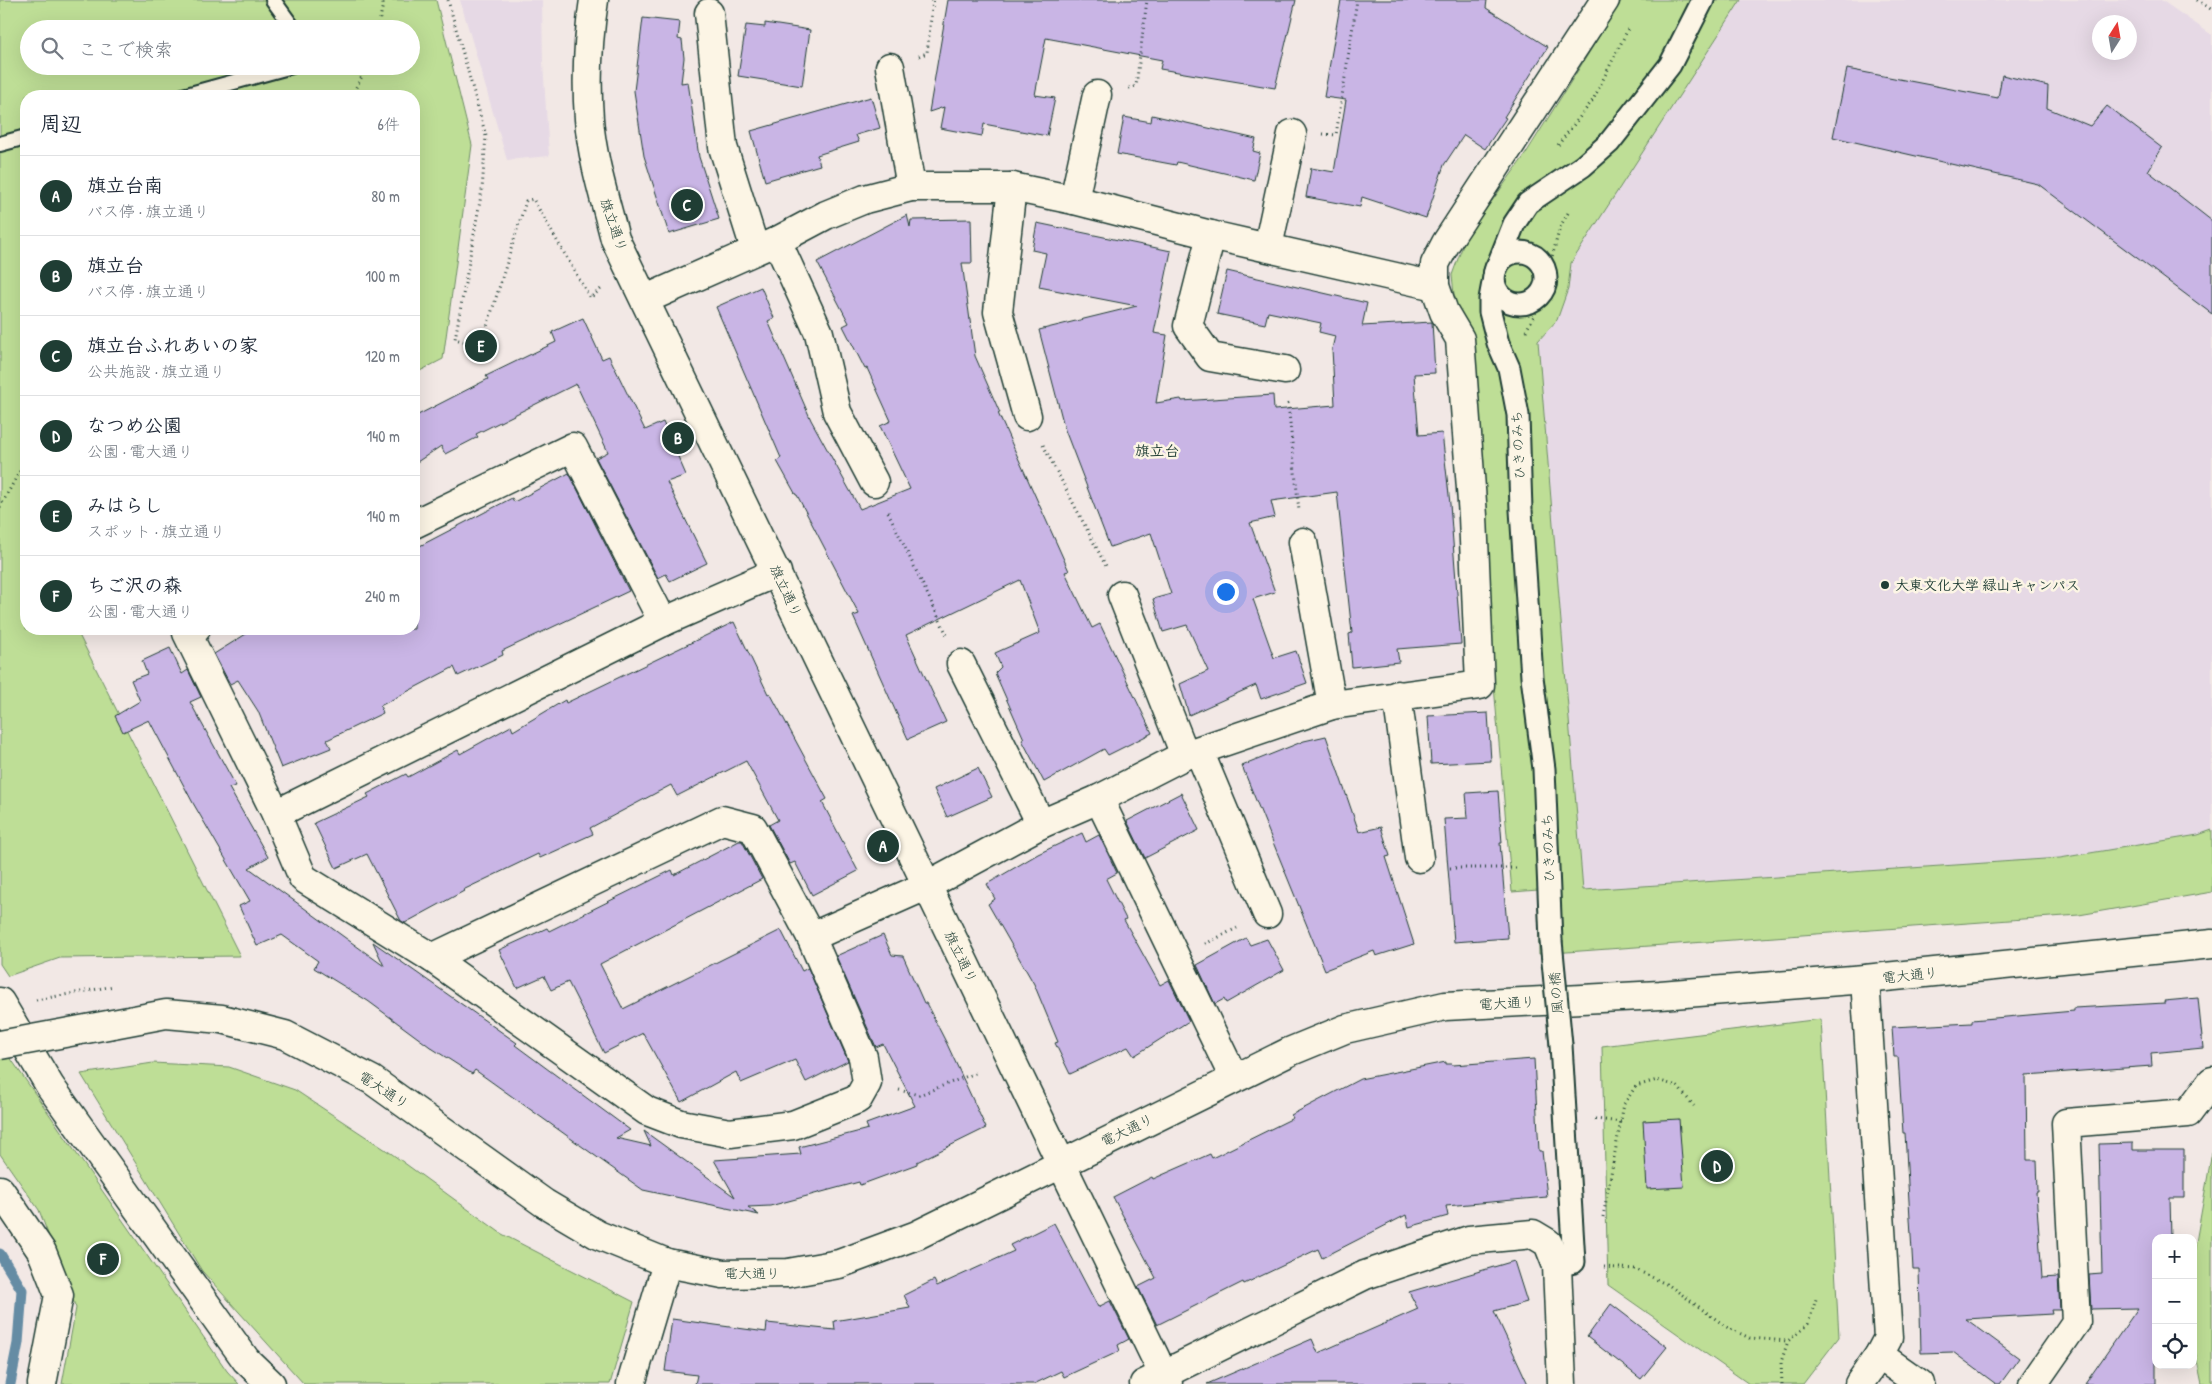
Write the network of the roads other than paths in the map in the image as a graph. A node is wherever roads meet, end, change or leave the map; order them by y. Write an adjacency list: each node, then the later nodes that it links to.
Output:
1 (273, 0): 6 (lane)
2 (594, 0): 22 (street, 旗立通り)
3 (1605, 0): 21 (street)
4 (1703, 0): 20 (street, ひきのみち)
5 (708, 13): 18 (street)
6 (287, 20)
7 (890, 67): 14 (street)
8 (259, 75): 9 (lane)
9 (205, 90)
10 (1097, 95): 16 (street)
11 (1292, 134): 19 (street)
12 (20, 139): 13 (lane)
13 (0, 144)
14 (911, 187): 15 (street); 18 (street)
15 (1012, 187): 16 (street); 24 (street)
16 (1074, 200): 17 (street)
17 (1211, 235): 19 (street); 23 (street)
18 (766, 245): 22 (street); 25 (street)
19 (1268, 247): 21 (street)
20 (1495, 272): 20 (street); 43 (street, ひきのみち)
21 (1435, 286): 33 (street)
22 (646, 299): 28 (street, 旗立通り)
23 (1285, 370)
24 (1027, 416)
25 (874, 482)
26 (420, 521): 30 (street)
27 (1303, 542): 34 (street)
28 (777, 572): 30 (street); 40 (street, 旗立通り)
29 (1122, 595): 35 (street)
30 (663, 622): 37 (street)
31 (188, 635): 37 (street)
32 (961, 664): 38 (street)
33 (1397, 694): 34 (street); 39 (street)
34 (1332, 704): 35 (street)
35 (1192, 753): 36 (street); 41 (street)
36 (1099, 799): 38 (street); 49 (street)
37 (276, 814): 45 (street)
38 (1041, 824): 40 (street)
39 (1419, 858)
40 (926, 886): 42 (street); 51 (street, 旗立通り)
41 (1267, 914)
42 (811, 937): 45 (street); 45 (street)
43 (1552, 941): 54 (street, 風の橋, bridge)
44 (2212, 944): 46 (street, 電大通り)
45 (432, 958)
46 (1865, 980): 49 (street, 電大通り); 55 (street)
47 (1, 1004): 58 (street)
48 (0, 1045): 53 (street, 電大通り, bridge)
49 (1234, 1078): 51 (street, 電大通り)
50 (2212, 1081): 63 (street)
51 (1061, 1163): 53 (street, 電大通り); 56 (street, 旗立通り)
52 (0, 1190): 57 (street)
53 (666, 1263): 59 (street)
54 (1566, 1264): 56 (street); 60 (street)
55 (1879, 1355): 61 (street); 62 (street)
56 (1159, 1381)
57 (42, 1384)
58 (271, 1384)
59 (631, 1384)
60 (1562, 1384)
61 (1859, 1384)
62 (1920, 1384)
63 (2034, 1384)

